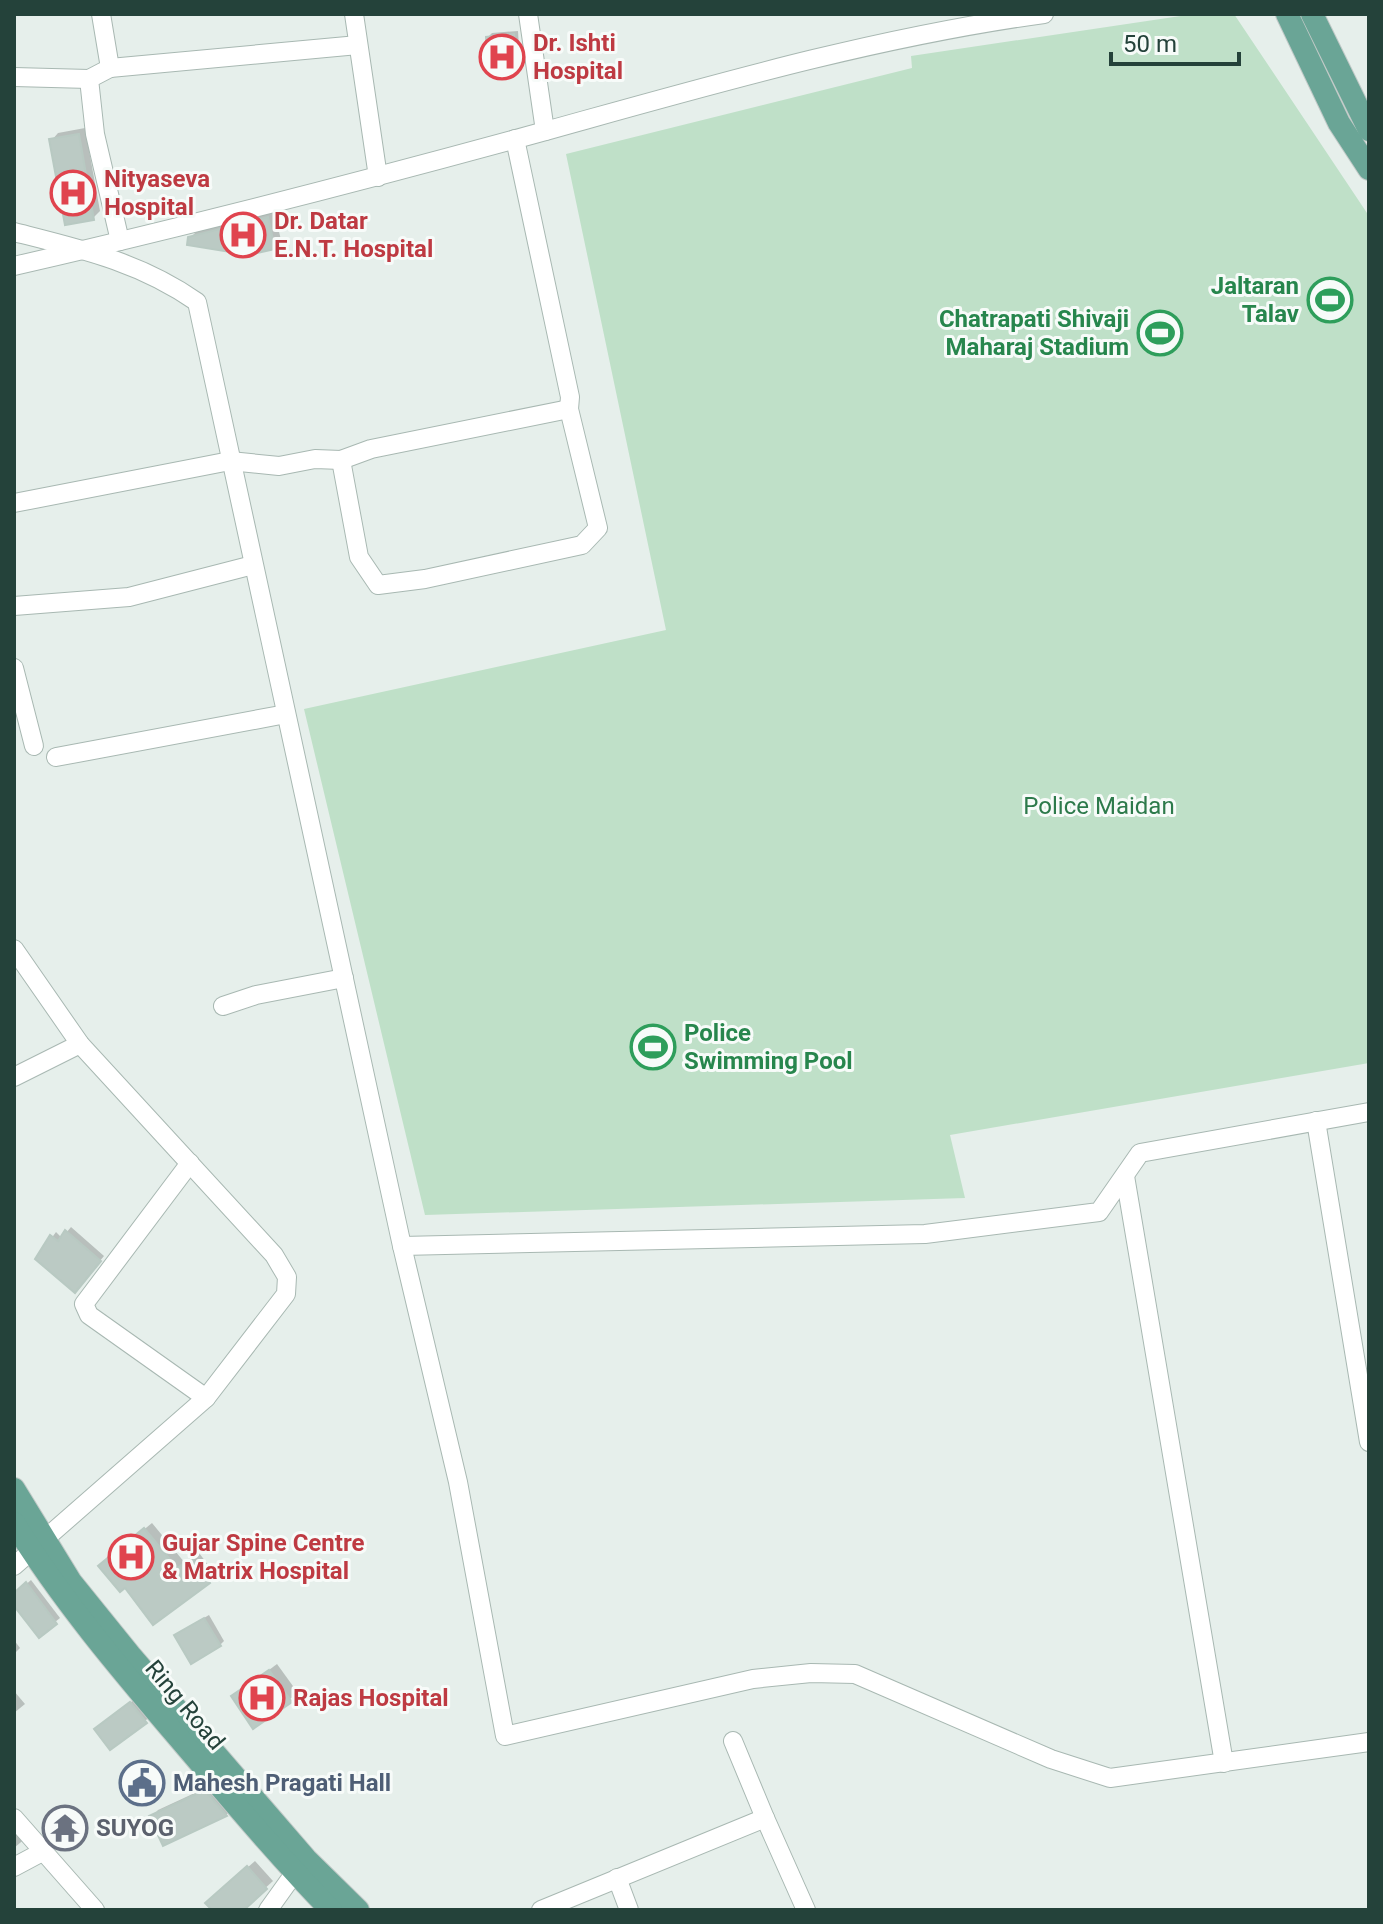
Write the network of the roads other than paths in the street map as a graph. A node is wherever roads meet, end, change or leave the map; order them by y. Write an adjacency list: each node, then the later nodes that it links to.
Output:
1 (101, 14): 8 (street)
2 (354, 14): 7 (street)
3 (528, 14): 13 (street)
4 (1044, 14): 13 (street)
5 (1287, 14): 12 (main road)
6 (1312, 14): 11 (main road)
7 (358, 45): 8 (street); 16 (street)
8 (110, 68): 10 (street)
9 (14, 77): 10 (street)
10 (89, 79): 18 (street)
11 (1367, 121): 12 (street)
12 (1339, 123): 15 (main road)
13 (545, 131): 14 (street)
14 (515, 139): 16 (street); 21 (street)
15 (1369, 169)
16 (378, 177): 18 (street)
17 (14, 232): 19 (street)
18 (120, 241): 19 (street)
19 (85, 250): 20 (street); 23 (street)
20 (14, 266)
21 (569, 409): 22 (street); 22 (street)
22 (341, 460): 23 (street)
23 (230, 461): 24 (street); 25 (street)
24 (14, 503)
25 (253, 565): 26 (street); 28 (street)
26 (14, 606)
27 (14, 668): 29 (street)
28 (286, 714): 30 (street); 32 (street)
29 (34, 746)
30 (56, 757)
31 (14, 949): 34 (street)
32 (344, 978): 33 (street); 40 (street)
33 (223, 1006)
34 (80, 1044): 35 (street); 38 (street)
35 (14, 1077)
36 (1369, 1112): 37 (street)
37 (1316, 1121): 39 (street); 42 (street)
38 (190, 1163): 41 (street); 41 (street)
39 (1125, 1176): 40 (street); 48 (street)
40 (402, 1246): 48 (street)
41 (206, 1398): 45 (street)
42 (1369, 1442)
43 (14, 1489): 45 (main road)
44 (14, 1523): 45 (main road, Ring Road)
45 (30, 1553): 52 (main road, Ring Road)
46 (733, 1741): 50 (street)
47 (1369, 1742): 48 (street)
48 (1224, 1763)
49 (14, 1818): 51 (street)
50 (765, 1818): 54 (street); 61 (street)
51 (44, 1851): 53 (street); 55 (street)
52 (299, 1865): 56 (street); 57 (main road, Ring Road); 58 (main road)
53 (14, 1867)
54 (617, 1878): 59 (street); 60 (street)
55 (95, 1910)
56 (268, 1910)
57 (331, 1910)
58 (358, 1910)
59 (541, 1910)
60 (629, 1910)
61 (806, 1910)

